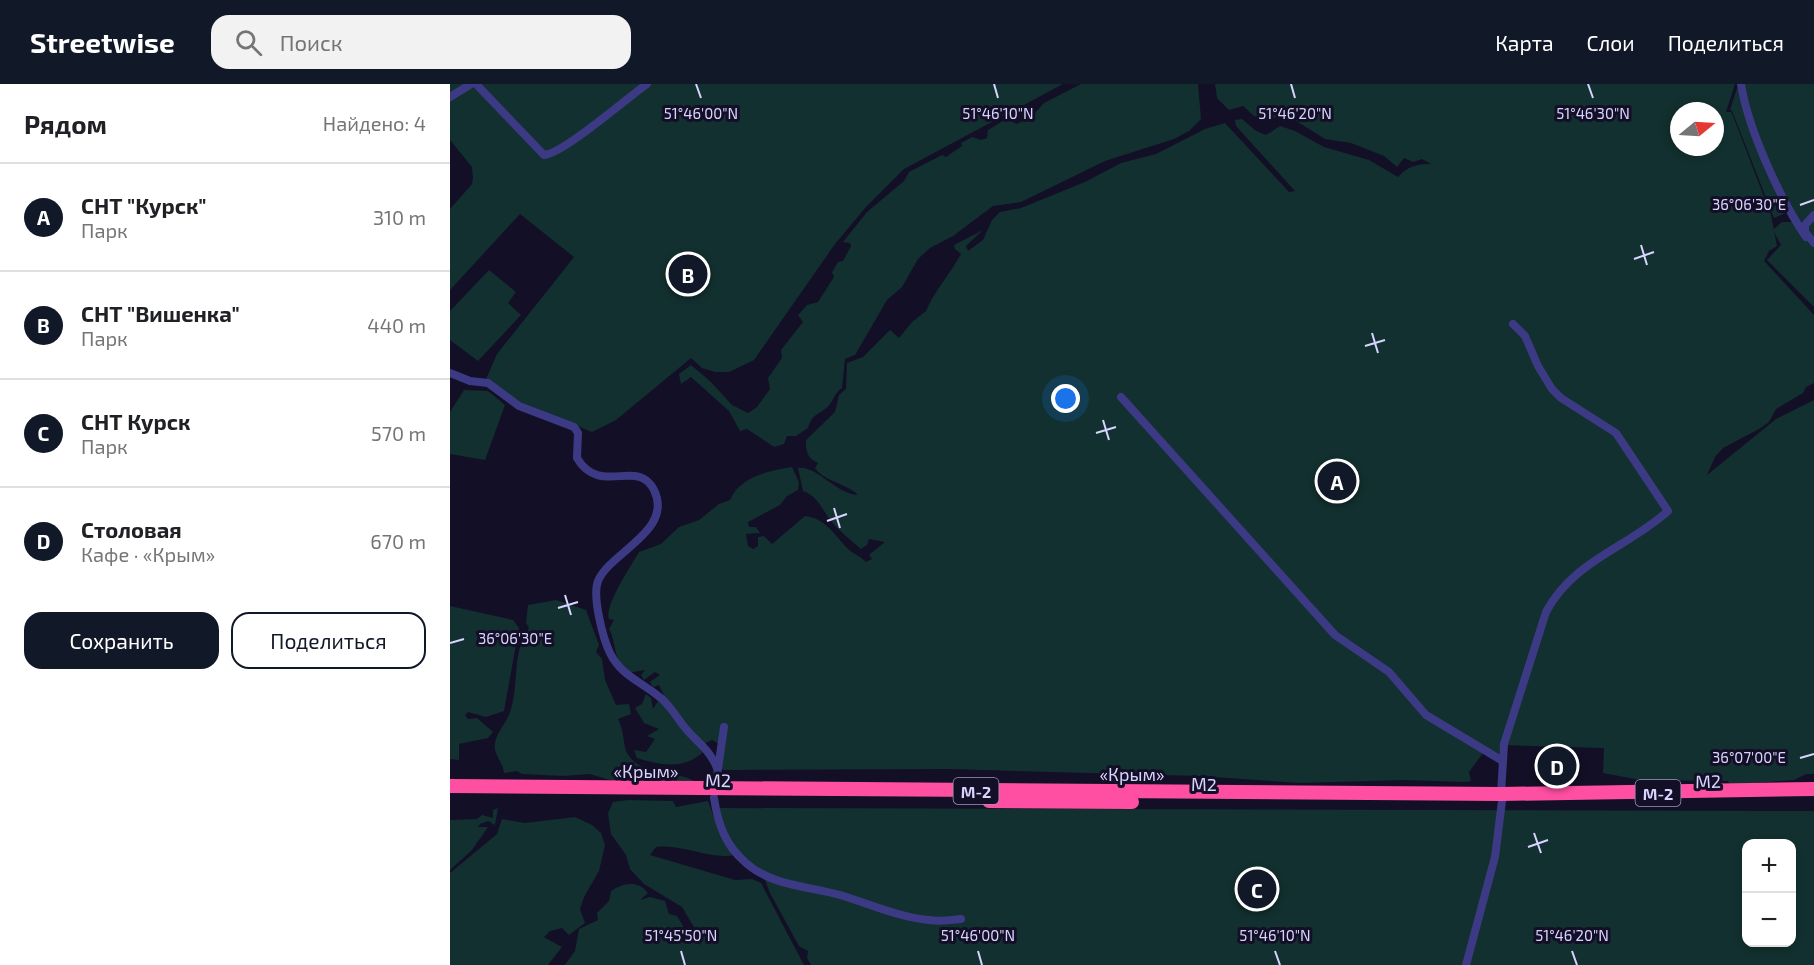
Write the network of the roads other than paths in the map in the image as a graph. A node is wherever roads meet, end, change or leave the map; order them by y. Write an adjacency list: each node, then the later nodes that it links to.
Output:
1 (471, 84): 5 (street)
2 (476, 84): 3 (street)
3 (647, 84)
4 (1741, 84): 7 (street)
5 (450, 97)
6 (1814, 215): 7 (street)
7 (1806, 237): 8 (street)
8 (1814, 243)
9 (1513, 324): 13 (street)
10 (450, 373): 14 (street)
11 (1121, 397): 13 (street)
12 (724, 727): 14 (street)
13 (1501, 760): 20 (street)
14 (717, 768): 17 (street)
15 (450, 786): 17 (highway, «Крым» / М-2)
16 (1814, 789): 20 (highway, «Крым» / М-2)
17 (714, 794): 18 (highway, М2); 20 (highway, «Крым» / М-2); 21 (street)
18 (450, 796)
19 (1814, 796): 20 (highway, М2)
20 (1501, 798): 22 (street)
21 (961, 919)
22 (1466, 965)

